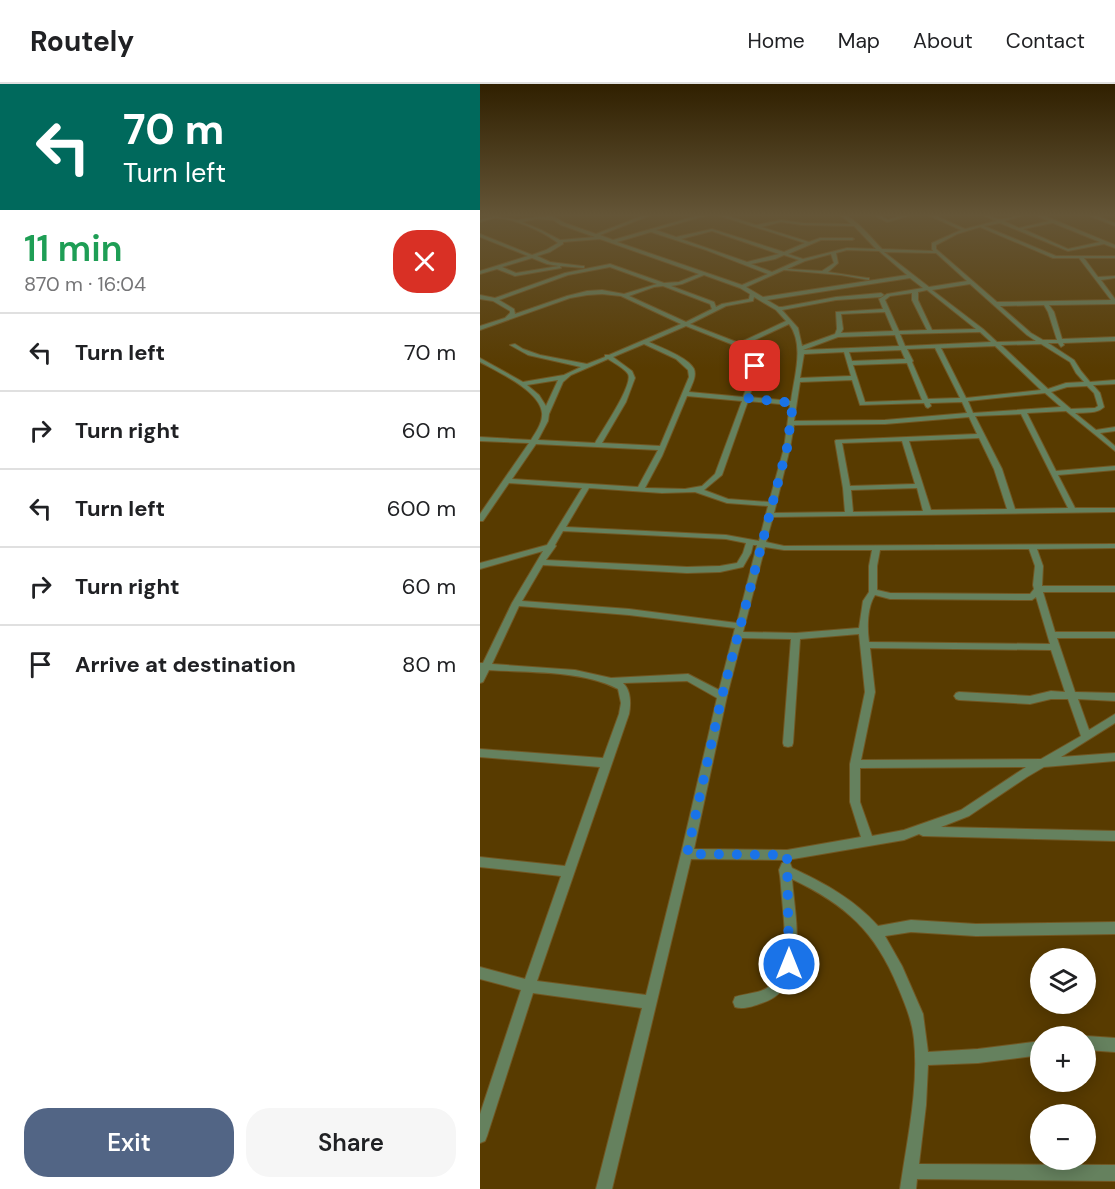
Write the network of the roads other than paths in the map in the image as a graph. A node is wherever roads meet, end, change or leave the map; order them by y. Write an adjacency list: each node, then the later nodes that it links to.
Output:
1 (502, 266): 10 (street)
2 (558, 266): 11 (street)
3 (684, 266): 15 (street)
4 (750, 266): 17 (street)
5 (791, 266): 13 (street)
6 (833, 266): 16 (street)
7 (899, 266): 18 (street)
8 (951, 266): 23 (street)
9 (1087, 266): 20 (street)
10 (497, 267): 11 (street); 14 (street)
11 (563, 267): 12 (street)
12 (590, 268): 24 (street); 33 (street)
13 (780, 271): 16 (street); 17 (street)
14 (481, 272)
15 (705, 273): 24 (street); 25 (street)
16 (823, 273): 21 (street)
17 (773, 274): 25 (street)
18 (912, 276): 21 (street); 26 (street)
19 (1115, 277): 20 (street)
20 (1097, 279): 34 (street)
21 (876, 280): 22 (street)
22 (868, 282): 30 (street); 32 (street)
23 (970, 282): 26 (street); 36 (street)
24 (667, 285): 29 (street); 38 (street)
25 (741, 286): 28 (street)
26 (929, 289): 27 (street); 44 (street)
27 (915, 291): 30 (street); 46 (street)
28 (753, 293): 32 (street); 38 (street)
29 (624, 296): 40 (street); 42 (street)
30 (882, 296): 37 (street); 39 (street)
31 (480, 297): 33 (street)
32 (762, 298): 37 (street)
33 (495, 300): 40 (street)
34 (1115, 302): 35 (street)
35 (1044, 303): 36 (street); 51 (street)
36 (997, 304): 50 (street)
37 (778, 309): 41 (street)
38 (715, 310): 42 (street)
39 (886, 310): 47 (street); 48 (street)
40 (507, 318): 43 (street)
41 (790, 321): 45 (street); 56 (street)
42 (686, 324): 52 (street); 56 (street)
43 (480, 328)
44 (981, 330): 46 (street); 54 (street)
45 (796, 331): 53 (street); 59 (street)
46 (930, 331): 47 (street)
47 (897, 332): 48 (street); 58 (street)
48 (837, 334): 53 (street)
49 (1115, 339): 51 (street)
50 (1041, 341): 51 (street); 54 (street); 61 (street)
51 (1061, 341): 61 (street)
52 (644, 342): 62 (street); 75 (street)
53 (820, 343): 59 (street); 60 (street)
54 (993, 343): 57 (street); 73 (street)
55 (513, 345): 66 (street)
56 (740, 345): 76 (street)
57 (937, 346): 58 (street); 77 (street)
58 (904, 347): 60 (street); 64 (street)
59 (801, 350): 60 (street); 69 (street)
60 (842, 350): 65 (street)
61 (1064, 355): 72 (street)
62 (607, 357): 66 (street); 95 (street)
63 (480, 360): 71 (street)
64 (910, 361): 65 (street); 79 (street)
65 (850, 363): 68 (street)
66 (586, 366): 67 (street)
67 (566, 376): 71 (street); 83 (street)
68 (854, 378): 69 (street); 79 (street)
69 (799, 380): 78 (street)
70 (1115, 382): 72 (street)
71 (522, 384): 83 (street)
72 (1090, 384): 73 (street); 80 (street)
73 (1047, 391): 74 (street); 80 (street)
74 (1023, 393): 77 (street); 82 (street)
75 (686, 394): 76 (street); 96 (street)
76 (746, 398): 78 (street); 105 (street)
77 (963, 400): 79 (street); 84 (street)
78 (793, 403): 87 (street)
79 (927, 403): 85 (street)
80 (1069, 410): 82 (street); 89 (street)
81 (1023, 411): 82 (street); 84 (street); 99 (street)
82 (1033, 411)
83 (546, 414): 94 (street)
84 (970, 414): 85 (street); 90 (street)
85 (933, 417): 86 (street)
86 (894, 421): 87 (street); 92 (street)
87 (791, 423): 106 (street)
88 (1115, 429): 89 (street)
89 (1095, 432): 97 (street)
90 (981, 436): 93 (street); 107 (street)
91 (480, 439): 94 (street)
92 (896, 439): 93 (street); 103 (street)
93 (905, 439): 101 (street)
94 (533, 442): 95 (street); 100 (street)
95 (597, 445): 96 (street)
96 (661, 448): 104 (street)
97 (1115, 449)
98 (1115, 468): 99 (street)
99 (1053, 472): 109 (street)
100 (507, 481): 102 (street); 112 (street)
101 (920, 486): 103 (street); 110 (street)
102 (586, 487): 104 (street); 113 (street)
103 (847, 488): 111 (street)
104 (640, 490): 105 (street)
105 (697, 490): 106 (street)
106 (772, 509): 111 (street); 115 (street)
107 (1011, 510): 109 (street); 110 (street)
108 (1115, 510): 109 (street)
109 (1073, 511)
110 (928, 513): 111 (street)
111 (849, 514)
112 (480, 519)
113 (561, 529): 114 (street); 116 (street)
114 (750, 542): 115 (street); 120 (street)
115 (763, 544): 119 (street); 126 (street)
116 (552, 546): 120 (street); 121 (street)
117 (1032, 546): 118 (street); 119 (street); 122 (street)
118 (1115, 546)
119 (877, 547): 124 (street)
120 (541, 562): 125 (street)
121 (480, 566)
122 (1038, 589): 123 (street); 124 (street); 128 (street)
123 (1115, 589)
124 (873, 592): 127 (street)
125 (516, 603): 126 (street); 133 (street)
126 (739, 630): 130 (street); 137 (street)
127 (863, 631): 130 (street); 131 (street)
128 (1052, 634): 129 (street); 132 (street)
129 (1115, 635)
130 (796, 636): 142 (street)
131 (864, 645): 132 (street); 147 (street)
132 (1056, 647): 136 (street)
133 (483, 667): 134 (street); 135 (street)
134 (480, 680)
135 (614, 680): 137 (street); 145 (street)
136 (1071, 695): 138 (street); 139 (street); 141 (street)
137 (722, 696): 151 (street)
138 (959, 696)
139 (1115, 697)
140 (1115, 718): 141 (street)
141 (1086, 737): 146 (street)
142 (788, 743)
143 (480, 753): 145 (street)
144 (1115, 758): 146 (street)
145 (608, 763): 155 (street)
146 (1042, 763): 147 (street); 148 (street)
147 (855, 764): 150 (street)
148 (917, 830): 149 (street); 150 (street)
149 (1115, 837)
150 (868, 841): 152 (street)
151 (687, 854): 152 (street); 160 (street)
152 (787, 855): 154 (street)
153 (480, 862): 155 (street)
154 (786, 870): 157 (street); 161 (street)
155 (569, 872): 159 (street)
156 (1115, 928): 157 (street)
157 (876, 932): 165 (street)
158 (480, 973): 159 (street)
159 (529, 986): 160 (street); 166 (street)
160 (649, 1002): 169 (street)
161 (740, 1002)
162 (1096, 1044): 163 (street)
163 (1115, 1045)
164 (1030, 1049): 165 (street)
165 (920, 1059): 167 (street)
166 (481, 1131)
167 (910, 1171): 168 (street); 170 (street)
168 (1115, 1173)
169 (604, 1189)
170 (908, 1189)

